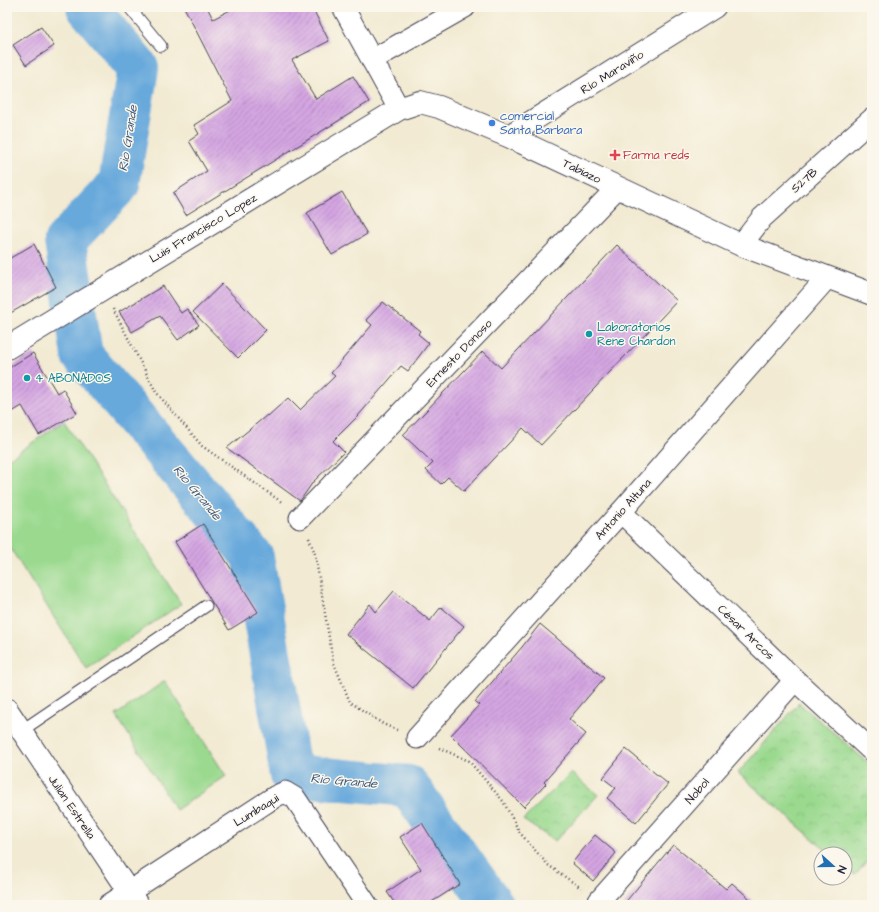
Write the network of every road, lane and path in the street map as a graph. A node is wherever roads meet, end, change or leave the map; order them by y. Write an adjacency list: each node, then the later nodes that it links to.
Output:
1 (129, 7): 5 (lane)
2 (342, 7): 6 (street)
3 (465, 7): 6 (street)
4 (715, 7): 9 (street, Río Maraviño)
5 (161, 46)
6 (372, 60): 7 (street)
7 (399, 109): 9 (street, Tabiazo); 13 (street, Luis Francisco Lopez)
8 (872, 119): 11 (street, S27B)
9 (508, 136): 10 (street, Tabiazo)
10 (617, 188): 11 (street, Tabiazo); 17 (street, Ernesto Donoso)
11 (741, 245): 12 (street, Tabiazo)
12 (827, 278): 14 (street, Tabiazo); 16 (street, Antonio Altuna)
13 (98, 292): 15 (street, Luis Francisco Lopez); 17 (path)
14 (872, 294)
15 (7, 348)
16 (621, 512): 19 (street, César Arcos); 22 (street, Antonio Altuna)
17 (300, 518): 22 (path)
18 (206, 606): 21 (lane)
19 (794, 680): 23 (street, César Arcos); 25 (street, Nobol)
20 (7, 709): 21 (street, Julian Estrella)
21 (14, 736): 24 (street, Julian Estrella)
22 (417, 738): 25 (path)
23 (872, 751)
24 (134, 898): 26 (street, Lumbaqui); 27 (street, Lumbaqui)
25 (600, 901)
26 (109, 905)
27 (367, 905)

